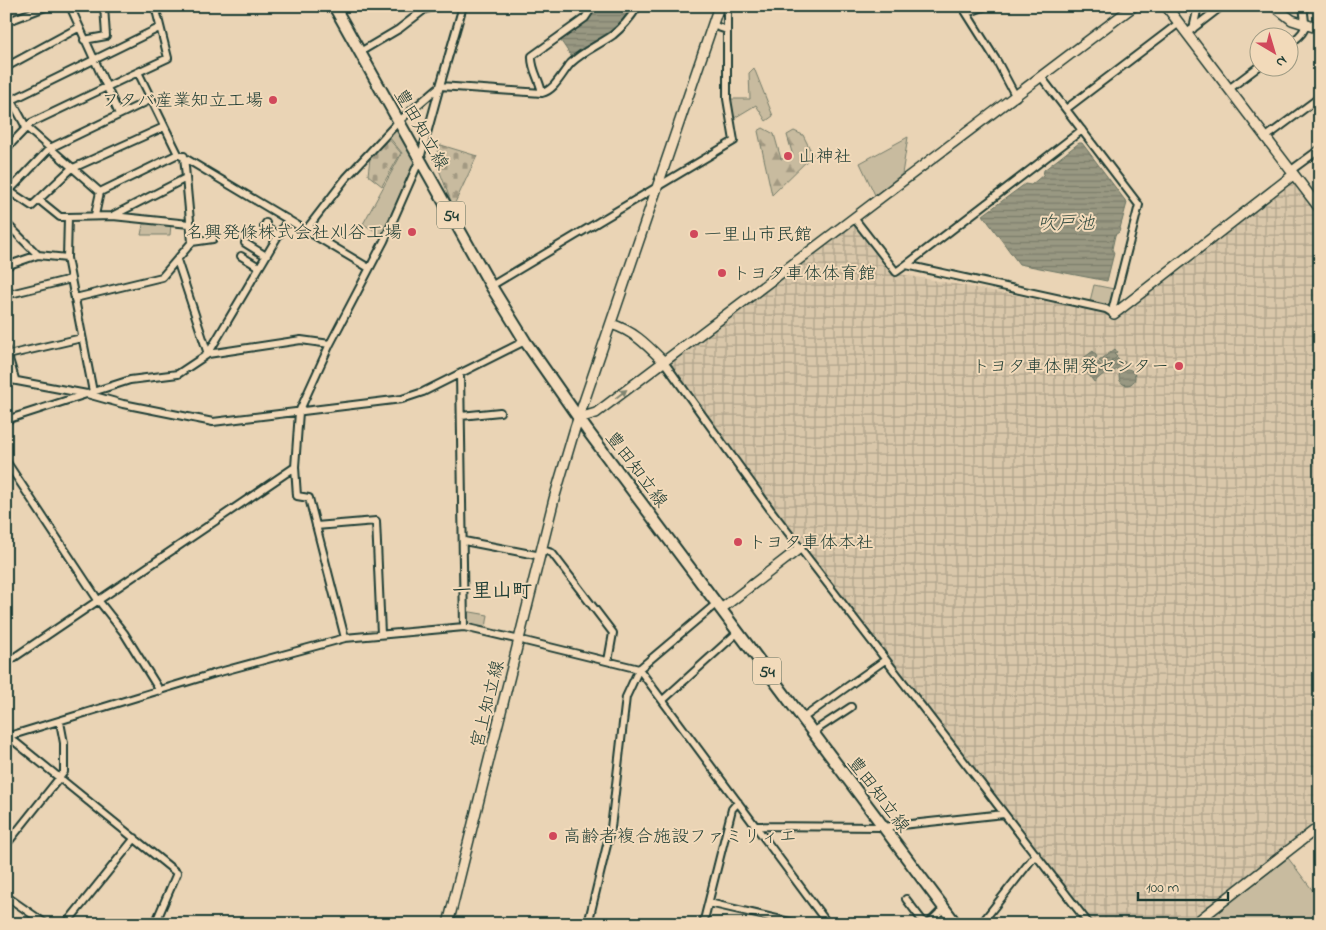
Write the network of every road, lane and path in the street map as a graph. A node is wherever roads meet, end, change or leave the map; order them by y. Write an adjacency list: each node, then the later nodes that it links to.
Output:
1 (48, 6): 22 (street)
2 (70, 6): 26 (street)
3 (104, 6): 32 (street)
4 (155, 6): 27 (street)
5 (334, 6): 33 (main road, 豊田知立線 / 54)
6 (441, 6): 20 (street)
7 (463, 6): 39 (street)
8 (593, 6): 43 (street)
9 (638, 6): 43 (street)
10 (719, 6): 24 (street, 宮上知立線)
11 (727, 6): 29 (street)
12 (962, 6): 21 (street)
13 (986, 6): 21 (street)
14 (1134, 6): 38 (street)
15 (1166, 6): 23 (street)
16 (1198, 6): 30 (street)
17 (1222, 6): 30 (street)
18 (1274, 6): 25 (street)
19 (1303, 6): 25 (street)
20 (424, 8): 33 (street)
21 (967, 13): 44 (street)
22 (6, 22)
23 (1179, 23): 30 (street); 49 (street)
24 (712, 25): 29 (street); 64 (street, 宮上知立線)
25 (1306, 26): 28 (street); 31 (street)
26 (78, 28): 32 (street); 35 (street)
27 (160, 28): 34 (street); 36 (street)
28 (1320, 29)
29 (727, 30): 64 (street)
30 (1190, 31): 41 (street)
31 (1298, 38)
32 (84, 40): 34 (street)
33 (360, 52): 51 (main road, 豊田知立線 / 54)
34 (93, 60): 40 (street); 47 (street)
35 (6, 67)
36 (138, 72): 40 (street); 46 (street)
37 (1248, 74): 41 (street)
38 (1042, 78): 44 (street); 49 (street)
39 (440, 86): 43 (street); 51 (street); 60 (street)
40 (107, 87): 50 (street); 52 (street)
41 (1228, 89): 55 (street)
42 (6, 90): 47 (street)
43 (542, 93)
44 (1016, 97): 72 (street)
45 (1320, 97): 55 (street)
46 (152, 99): 50 (street); 53 (street)
47 (12, 100): 48 (street); 52 (street)
48 (6, 106)
49 (1066, 109): 54 (street)
50 (119, 114): 56 (street)
51 (398, 122): 60 (main road, 豊田知立線 / 54); 77 (street)
52 (26, 127): 56 (street); 58 (street)
53 (164, 127): 59 (street); 61 (street)
54 (1082, 130): 87 (street); 96 (street)
55 (1265, 138): 62 (street)
56 (50, 148): 61 (street); 65 (street)
57 (1320, 148): 62 (street)
58 (6, 150)
59 (181, 155): 63 (street); 66 (street); 73 (street)
60 (420, 159): 90 (street); 93 (main road, 豊田知立線 / 54)
61 (74, 169): 66 (street); 67 (street)
62 (1292, 173): 68 (street); 96 (street)
63 (186, 178): 70 (street); 76 (street)
64 (660, 184): 93 (street); 97 (street, 宮上知立線)
65 (8, 190): 67 (street)
66 (100, 192): 69 (street)
67 (39, 200): 71 (street)
68 (1320, 209)
69 (95, 215): 70 (street); 71 (street)
70 (113, 216): 76 (street)
71 (68, 217): 85 (street)
72 (854, 218): 87 (street); 103 (street)
73 (288, 219): 77 (street); 78 (street)
74 (6, 223): 82 (street)
75 (266, 223): 78 (street)
76 (190, 224): 80 (street)
77 (306, 230): 90 (street)
78 (279, 235): 84 (street)
79 (213, 239): 80 (street)
80 (192, 242): 86 (street)
81 (245, 243): 84 (street)
82 (38, 255): 85 (street); 88 (street)
83 (241, 256): 89 (street)
84 (266, 256): 89 (street)
85 (67, 258): 91 (street)
86 (177, 260): 95 (street); 102 (street)
87 (906, 265): 96 (street)
88 (6, 266)
89 (259, 267): 102 (street)
90 (369, 268): 100 (street)
91 (71, 279): 94 (street); 95 (street)
92 (6, 284): 94 (street)
93 (491, 286): 99 (main road, 豊田知立線 / 54)
94 (8, 295)
95 (75, 298): 98 (street)
96 (1114, 314)
97 (612, 324): 103 (street); 111 (street, 宮上知立線)
98 (82, 338): 101 (street); 107 (street)
99 (525, 341): 104 (street); 111 (main road, 豊田知立線 / 54)
100 (330, 344): 102 (street); 108 (street)
101 (7, 352): 106 (street)
102 (208, 354): 107 (street)
103 (664, 362): 111 (street, one-way to 103); 117 (street)
104 (460, 374): 108 (street); 110 (street)
105 (6, 379): 106 (street)
106 (14, 379): 107 (street)
107 (90, 393): 108 (street); 112 (street)
108 (299, 412): 114 (street)
109 (500, 412): 110 (street)
110 (461, 416): 116 (street)
111 (579, 418): 118 (street, 宮上知立線); 120 (main road, 豊田知立線 / 54)
112 (6, 420)
113 (6, 461): 119 (street)
114 (295, 467): 115 (street); 119 (street)
115 (316, 526): 123 (street); 124 (street)
116 (464, 541): 118 (street); 121 (street)
117 (800, 548): 120 (street); 126 (street)
118 (543, 554): 125 (street, 宮上知立線); 127 (street)
119 (98, 600): 128 (street); 130 (street)
120 (719, 606): 122 (main road, 豊田知立線 / 54); 129 (street)
121 (464, 626): 123 (street); 125 (street)
122 (738, 632): 131 (street); 133 (main road, 豊田知立線 / 54)
123 (381, 634): 124 (street)
124 (345, 638): 130 (street)
125 (522, 641): 127 (street); 153 (street, 宮上知立線); 154 (street, 宮上知立線)
126 (885, 660): 133 (street); 139 (street)
127 (608, 661): 129 (street)
128 (6, 663)
129 (639, 669): 131 (street); 155 (street)
130 (160, 691): 134 (street)
131 (663, 700): 138 (street)
132 (850, 707): 135 (street)
133 (803, 718): 135 (main road, 豊田知立線 / 54)
134 (60, 722): 136 (street); 137 (street)
135 (813, 732): 142 (main road, 豊田知立線 / 54)
136 (8, 737): 137 (street)
137 (60, 778): 143 (street); 144 (street)
138 (738, 802): 140 (street); 148 (street)
139 (1004, 814): 142 (street); 145 (street)
140 (756, 826): 142 (street); 158 (street)
141 (1320, 826): 163 (street)
142 (884, 827): 149 (main road, 豊田知立線 / 54)
143 (135, 838): 151 (street); 152 (street)
144 (6, 845)
145 (1036, 854): 161 (street); 162 (street)
146 (6, 896): 150 (street)
147 (906, 899): 159 (street)
148 (709, 902): 156 (street); 157 (street)
149 (944, 908): 159 (street); 160 (main road, 豊田知立線 / 54)
150 (46, 924)
151 (66, 924)
152 (155, 924)
153 (448, 924)
154 (453, 924)
155 (588, 924)
156 (703, 924)
157 (799, 924)
158 (828, 924)
159 (926, 924)
160 (956, 924)
161 (981, 924)
162 (1089, 924)
163 (1194, 924)

